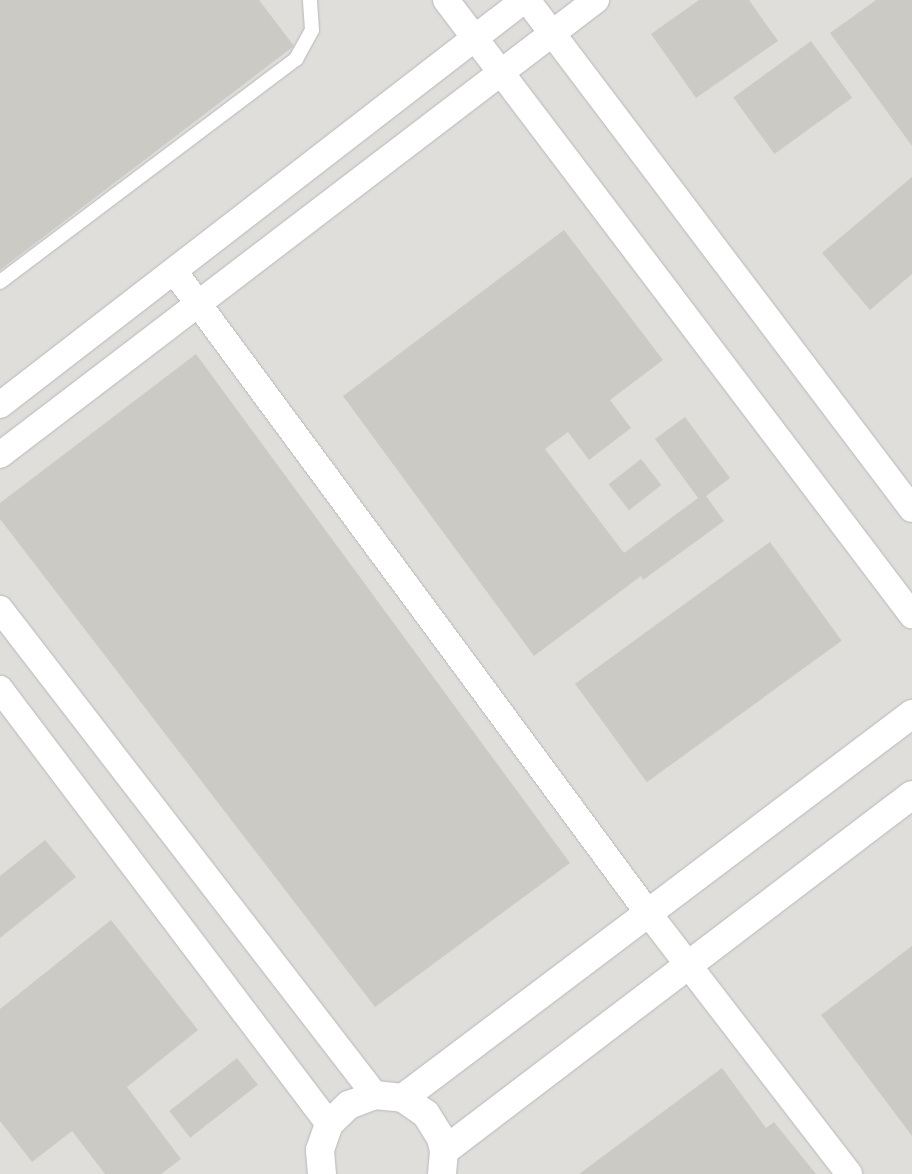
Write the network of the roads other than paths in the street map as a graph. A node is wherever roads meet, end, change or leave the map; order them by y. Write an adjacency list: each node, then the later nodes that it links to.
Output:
1 (310, 0): 9 (lane)
2 (446, 0): 6 (street)
3 (526, 0): 5 (street); 6 (street)
4 (596, 0): 5 (street)
5 (552, 33): 7 (street); 13 (street)
6 (476, 39): 7 (street); 8 (street)
7 (501, 73): 10 (street); 15 (street)
8 (174, 271): 10 (street); 11 (street)
9 (0, 282)
10 (201, 304): 12 (street); 19 (street)
11 (0, 405)
12 (0, 455)
13 (912, 508)
14 (0, 609): 21 (street)
15 (912, 615)
16 (0, 689): 23 (street)
17 (912, 714): 19 (street)
18 (912, 796): 20 (street)
19 (649, 914): 20 (street); 22 (street)
20 (688, 966): 24 (street); 26 (street)
21 (375, 1096): 22 (street); 23 (street)
22 (403, 1098): 24 (street)
23 (329, 1124): 25 (street)
24 (443, 1163)
25 (316, 1171)
26 (849, 1174)

